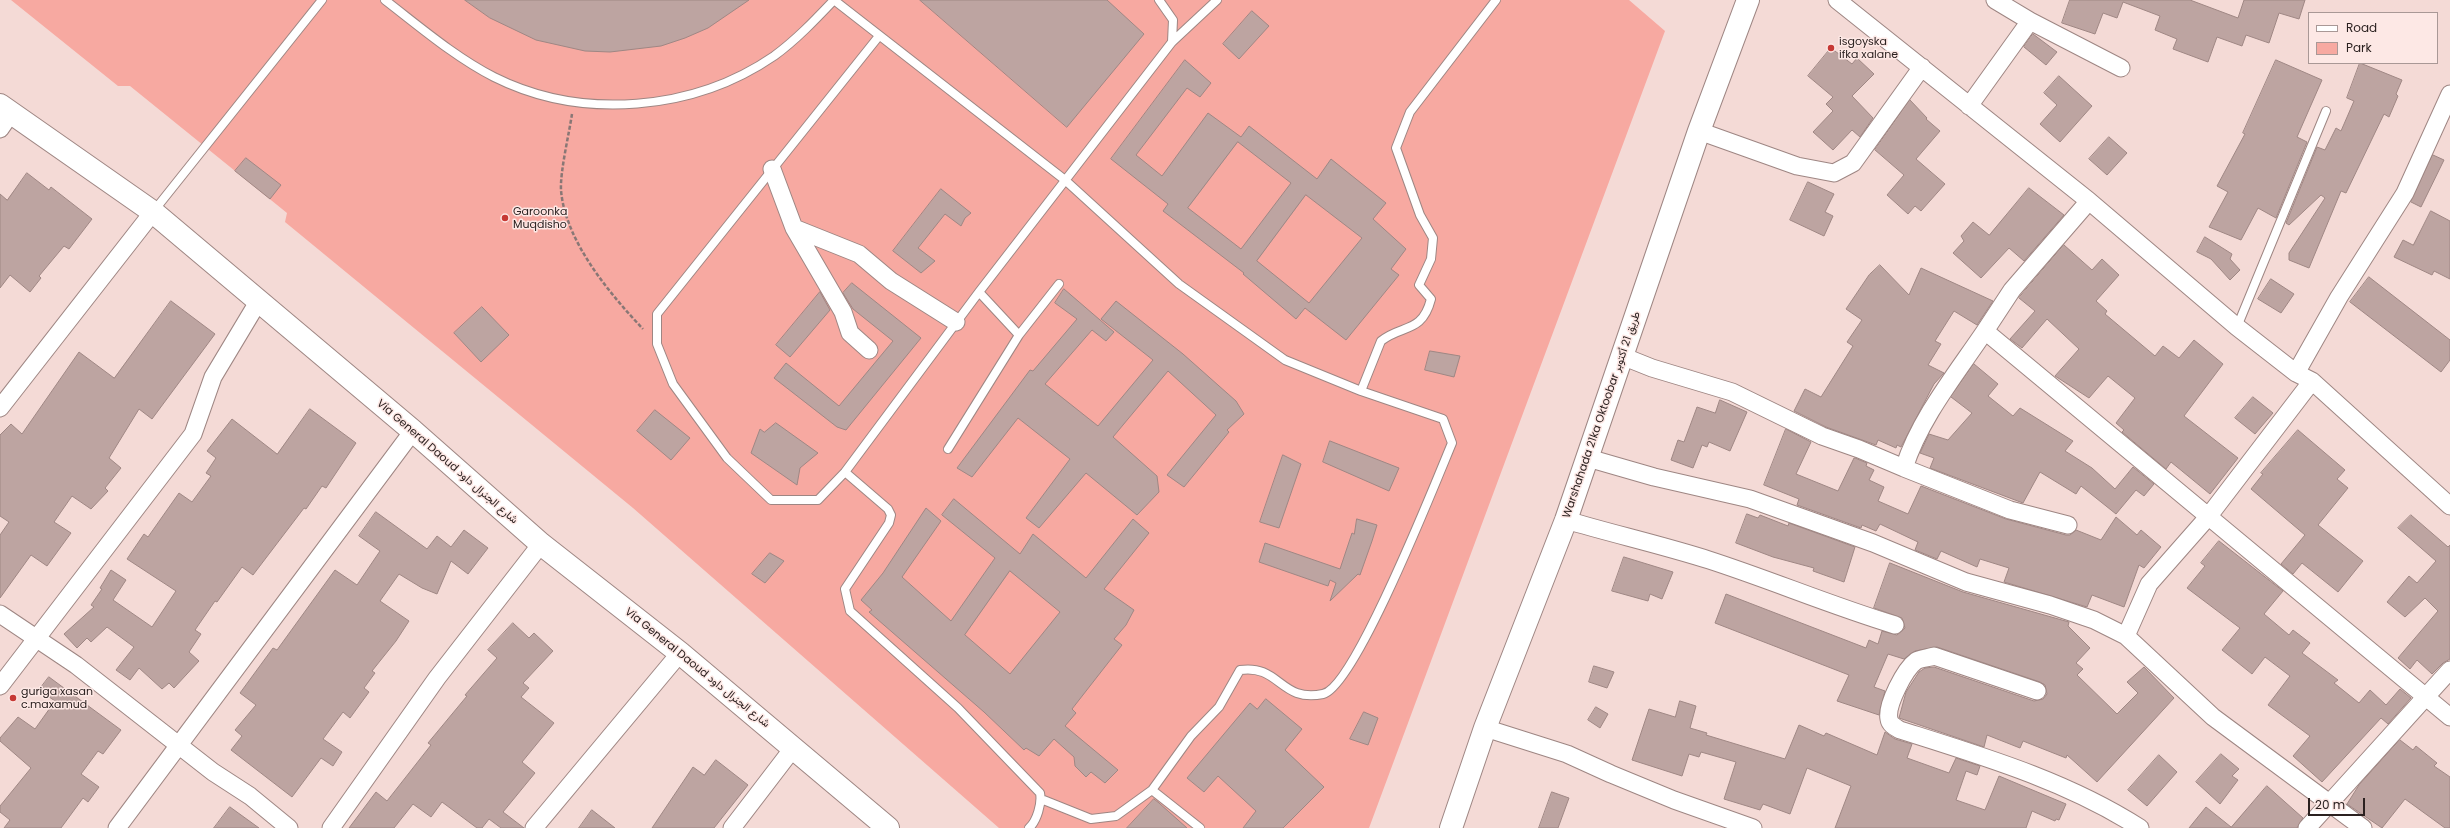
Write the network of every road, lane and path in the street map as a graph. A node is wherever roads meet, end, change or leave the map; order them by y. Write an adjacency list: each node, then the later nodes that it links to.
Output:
1 (322, 0): 24 (lane)
2 (385, 0): 16 (lane)
3 (834, 0): 11 (lane); 16 (lane)
4 (1159, 0): 12 (lane)
5 (1217, 0): 12 (lane)
6 (1496, 0): 38 (lane)
7 (1748, 0): 20 (main road, Warshahada 21ka Oktoobar طريق 21 أكتوبر)
8 (1838, 0): 13 (street)
9 (1995, 0): 10 (street)
10 (2030, 22): 14 (street); 17 (street)
11 (879, 36): 21 (lane); 22 (lane)
12 (1172, 42): 22 (lane)
13 (1922, 67): 17 (street); 20 (street)
14 (2120, 68)
15 (2450, 94): 36 (street)
16 (574, 102): 33 (path)
17 (1969, 106): 23 (street)
18 (2326, 111): 30 (lane)
19 (4, 116): 24 (main road, Via General Daoud شارع الجنرال داود)
20 (1699, 131): 35 (main road, Warshahada 21ka Oktoobar طريق 21 أكتوبر)
21 (772, 169): 25 (street); 33 (lane)
22 (1066, 180): 27 (lane); 38 (lane)
23 (2089, 200): 30 (street); 31 (street)
24 (153, 212): 28 (main road, Via General Daoud شارع الجنرال داود); 39 (street)
25 (794, 228): 29 (street); 34 (street)
26 (1059, 284): 32 (lane)
27 (979, 292): 29 (lane); 32 (lane)
28 (258, 302): 40 (main road, Via General Daoud شارع الجنرال داود); 53 (street)
29 (956, 322): 44 (lane)
30 (2237, 327): 36 (street)
31 (1985, 331): 43 (street); 46 (street)
32 (1019, 336): 41 (lane)
33 (657, 344): 44 (lane)
34 (869, 350)
35 (1622, 356): 42 (main road, Warshahada 21ka Oktoobar طريق 21 أكتوبر); 43 (street)
36 (2296, 373): 37 (street)
37 (2312, 381): 45 (street); 46 (street)
38 (1361, 391): 63 (lane)
39 (0, 408)
40 (413, 431): 49 (main road, Via General Daoud شارع الجنرال داود); 61 (street)
41 (948, 449)
42 (1588, 458): 47 (main road, Warshahada 21ka Oktoobar طريق 21 أكتوبر); 52 (street)
43 (1904, 468): 48 (street)
44 (845, 472): 64 (lane)
45 (2447, 498)
46 (2208, 517): 52 (street); 58 (street)
47 (1566, 520): 51 (street); 60 (main road, Warshahada 21ka Oktoobar طريق 21 أكتوبر)
48 (2068, 525)
49 (541, 544): 54 (main road, Via General Daoud شارع الجنرال داود); 68 (street)
50 (0, 614): 53 (street)
51 (1895, 625)
52 (2126, 636): 65 (street)
53 (35, 638): 56 (street); 61 (street)
54 (680, 653): 62 (main road, Via General Daoud شارع الجنرال داود); 69 (street)
55 (2450, 670): 58 (street)
56 (0, 686)
57 (2037, 691): 76 (street)
58 (2426, 697): 59 (street); 65 (street)
59 (2450, 717)
60 (1485, 728): 74 (main road, Warshahada 21ka Oktoobar طريق 21 أكتوبر); 75 (street)
61 (178, 745): 66 (street); 67 (street)
62 (794, 747): 70 (street); 71 (main road, Via General Daoud شارع الجنرال داود)
63 (1152, 790): 64 (lane); 73 (lane)
64 (1041, 799): 72 (lane)
65 (2331, 803): 77 (street); 78 (street)
66 (117, 828)
67 (289, 828)
68 (331, 828)
69 (534, 828)
70 (732, 828)
71 (888, 828)
72 (1029, 828)
73 (1200, 828)
74 (1451, 828)
75 (1753, 828)
76 (2140, 828)
77 (2308, 828)
78 (2363, 828)

